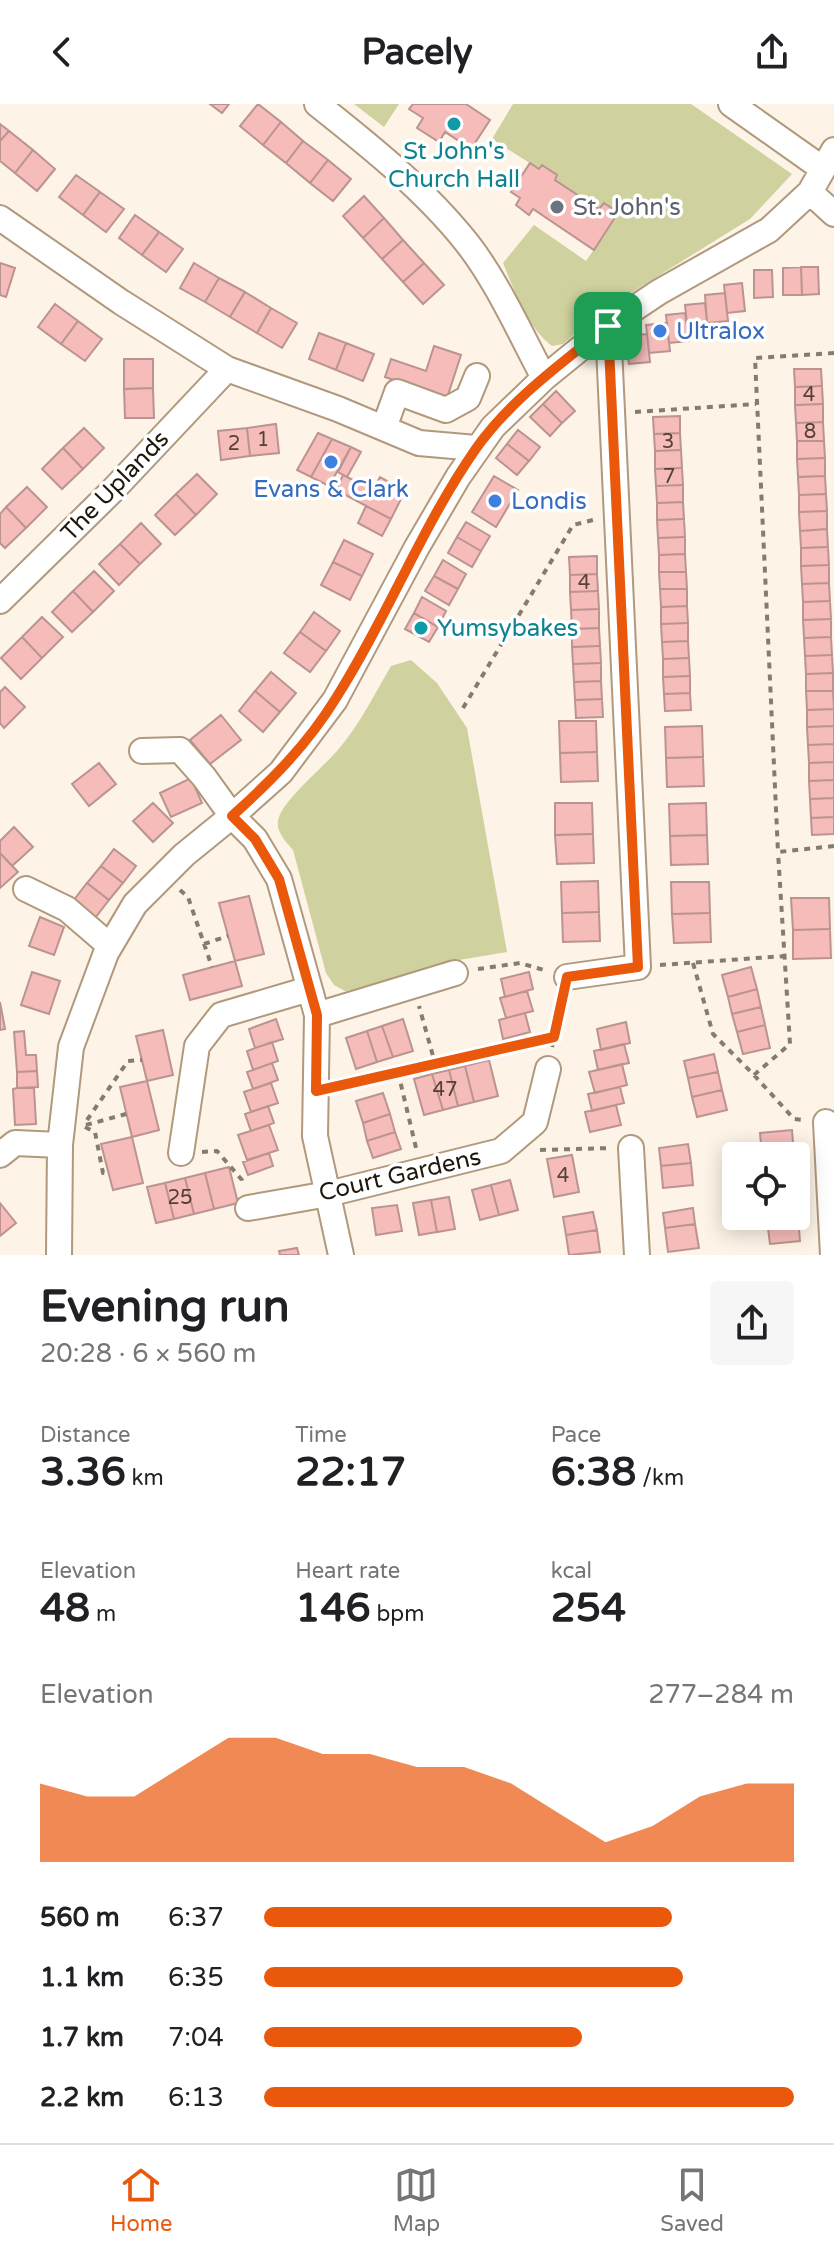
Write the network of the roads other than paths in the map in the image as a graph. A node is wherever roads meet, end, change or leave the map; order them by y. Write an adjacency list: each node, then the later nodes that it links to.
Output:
1 (317, 104): 10 (street)
2 (731, 104): 3 (street)
3 (829, 159): 4 (street)
4 (810, 192): 5 (street); 7 (street)
5 (834, 214)
6 (0, 218): 8 (street)
7 (608, 326): 10 (street); 19 (street)
8 (227, 369): 11 (street); 13 (street, The Uplands)
9 (477, 376): 11 (street)
10 (544, 378): 12 (street)
11 (384, 428): 12 (street)
12 (476, 448): 15 (street)
13 (0, 601)
14 (142, 751): 15 (street)
15 (232, 816): 17 (street); 20 (street)
16 (26, 889): 17 (street)
17 (110, 946): 24 (street)
18 (455, 973): 21 (street)
19 (567, 977)
20 (309, 989): 21 (street); 26 (street)
21 (317, 1015): 28 (street)
22 (548, 1069): 28 (street, Court Gardens)
23 (826, 1122): 33 (street)
24 (69, 1131): 27 (street); 30 (street)
25 (631, 1148): 32 (street)
26 (181, 1153)
27 (0, 1155)
28 (328, 1194): 29 (street, Court Gardens); 31 (street)
29 (248, 1208)
30 (59, 1255)
31 (341, 1255)
32 (637, 1255)
33 (833, 1255)

